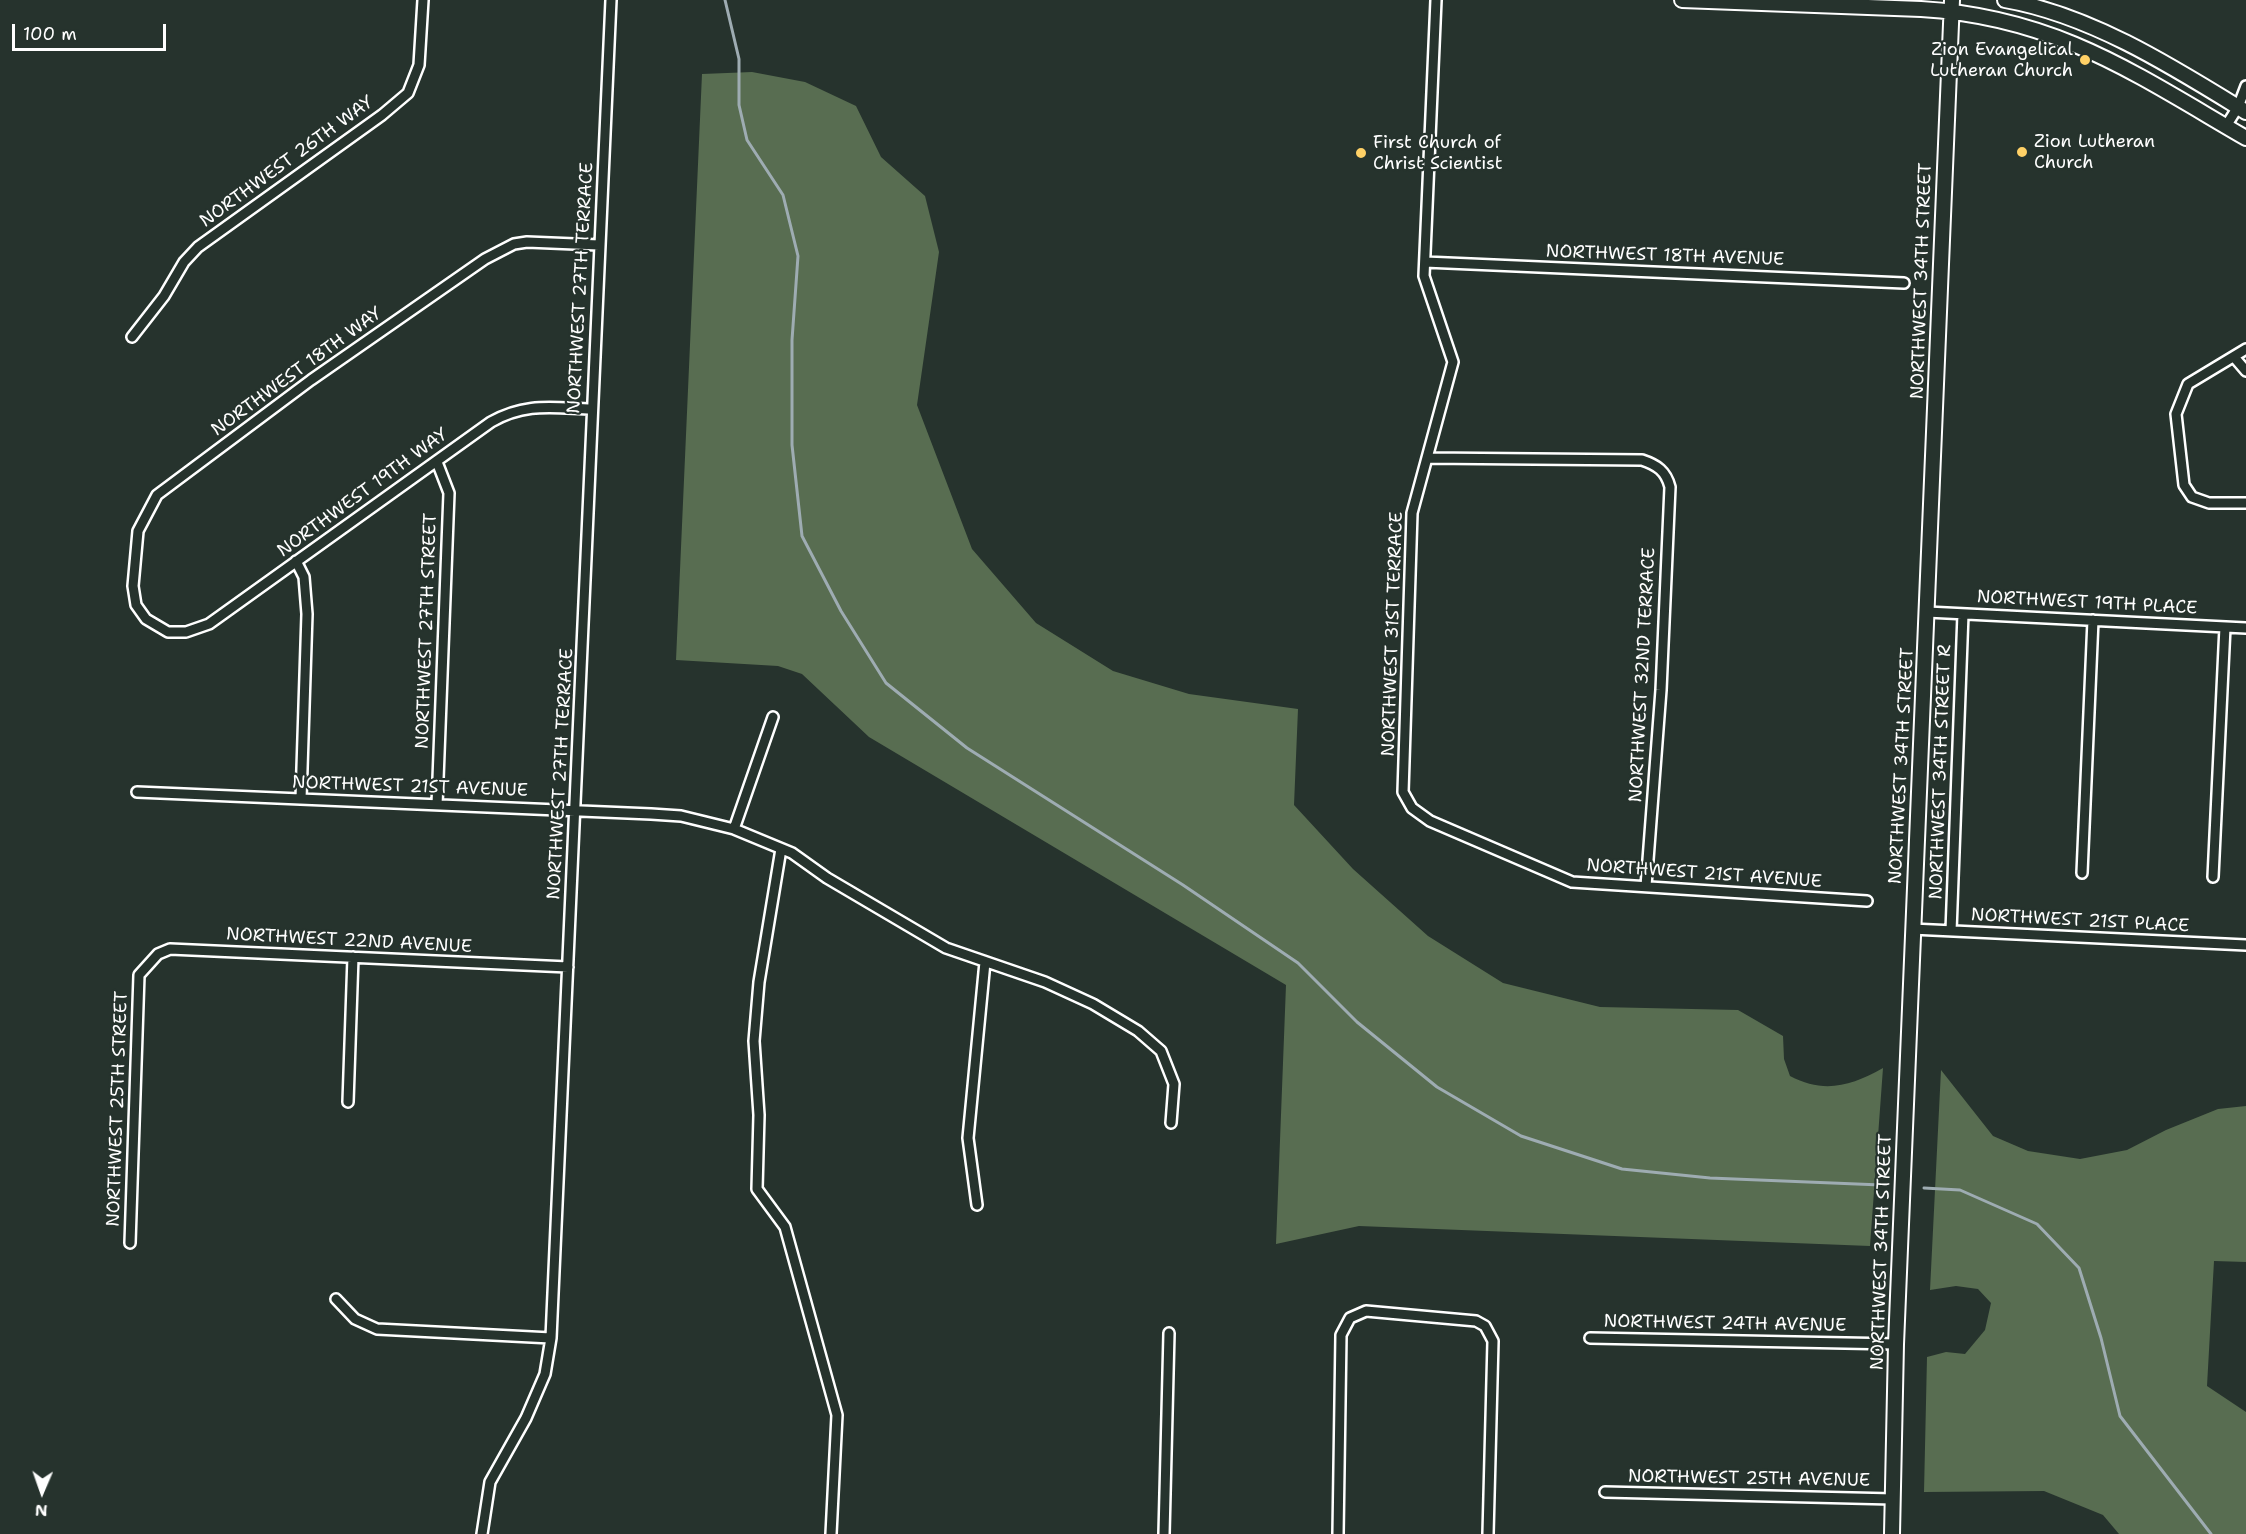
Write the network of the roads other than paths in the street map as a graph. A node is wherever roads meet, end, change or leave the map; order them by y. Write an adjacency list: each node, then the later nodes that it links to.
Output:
1 (423, 0): 15 (street, NORTHWEST 26TH WAY)
2 (611, 0): 12 (street, NORTHWEST 27TH TERRACE)
3 (1436, 0): 13 (street, NORTHWEST 31ST TERRACE)
4 (1682, 0): 5 (main road)
5 (1712, 0): 7 (main road)
6 (2005, 0): 9 (main road)
7 (1951, 5): 10 (main road); 24 (main road, NORTHWEST 34TH STREET)
8 (2246, 86): 9 (street)
9 (2242, 109): 10 (street)
10 (2226, 126): 11 (main road)
11 (2246, 138)
12 (600, 245): 19 (street, NORTHWEST 27TH TERRACE); 29 (street, NORTHWEST 18TH WAY)
13 (1425, 262): 14 (street, NORTHWEST 18TH AVENUE); 20 (street, NORTHWEST 31ST TERRACE)
14 (1904, 283)
15 (132, 337)
16 (2246, 350): 17 (street)
17 (2234, 357): 18 (street); 22 (street)
18 (2246, 371)
19 (592, 409): 21 (street, NORTHWEST 19TH WAY); 35 (street, NORTHWEST 27TH TERRACE)
20 (1427, 458): 34 (street, NORTHWEST 31ST TERRACE); 40 (street, NORTHWEST 32ND TERRACE)
21 (437, 462): 23 (street, NORTHWEST 19TH WAY); 33 (street, NORTHWEST 27TH STREET)
22 (2246, 503)
23 (296, 561): 29 (street, NORTHWEST 19TH WAY); 32 (street)
24 (1927, 612): 25 (street, NORTHWEST 19TH PLACE); 42 (main road, NORTHWEST 34TH STREET)
25 (1963, 614): 26 (street, NORTHWEST 19TH PLACE); 43 (street, NORTHWEST 34TH STREET R)
26 (2093, 620): 27 (street, NORTHWEST 19TH PLACE); 38 (street)
27 (2225, 627): 28 (street, NORTHWEST 19TH PLACE); 39 (street)
28 (2246, 628)
29 (161, 629)
30 (773, 717): 36 (street)
31 (137, 792): 32 (street, NORTHWEST 21ST AVENUE)
32 (301, 799): 33 (street, NORTHWEST 21ST AVENUE)
33 (437, 805): 35 (street, NORTHWEST 21ST AVENUE)
34 (1412, 808): 40 (street, NORTHWEST 21ST AVENUE)
35 (575, 810): 36 (street, NORTHWEST 21ST AVENUE); 47 (street, NORTHWEST 27TH TERRACE)
36 (735, 829): 37 (street, NORTHWEST 21ST AVENUE)
37 (781, 849): 46 (street, NORTHWEST 21ST AVENUE); 61 (street)
38 (2082, 873)
39 (2213, 877)
40 (1646, 886): 41 (street, NORTHWEST 21ST AVENUE)
41 (1867, 901)
42 (1912, 928): 43 (street, NORTHWEST 21ST PLACE); 57 (main road, NORTHWEST 34TH STREET)
43 (1951, 931): 44 (street, NORTHWEST 21ST PLACE)
44 (2246, 945)
45 (353, 957): 47 (street, NORTHWEST 22ND AVENUE); 48 (street, NORTHWEST 22ND AVENUE); 49 (street)
46 (985, 962): 50 (street, NORTHWEST 21ST AVENUE); 51 (street)
47 (568, 967): 55 (street, NORTHWEST 27TH TERRACE)
48 (139, 975): 52 (street, NORTHWEST 25TH STREET)
49 (348, 1102)
50 (1172, 1122)
51 (977, 1205)
52 (130, 1243)
53 (336, 1299): 55 (street)
54 (1169, 1333): 62 (street)
55 (551, 1338): 60 (street, NORTHWEST 27TH TERRACE)
56 (1590, 1338): 57 (street, NORTHWEST 24TH AVENUE)
57 (1896, 1344): 59 (main road, NORTHWEST 34TH STREET)
58 (1605, 1492): 59 (street, NORTHWEST 25TH AVENUE)
59 (1893, 1499): 65 (main road, NORTHWEST 34TH STREET)
60 (482, 1534)
61 (831, 1534)
62 (1164, 1534)
63 (1338, 1534): 64 (street)
64 (1488, 1534)
65 (1892, 1534)

